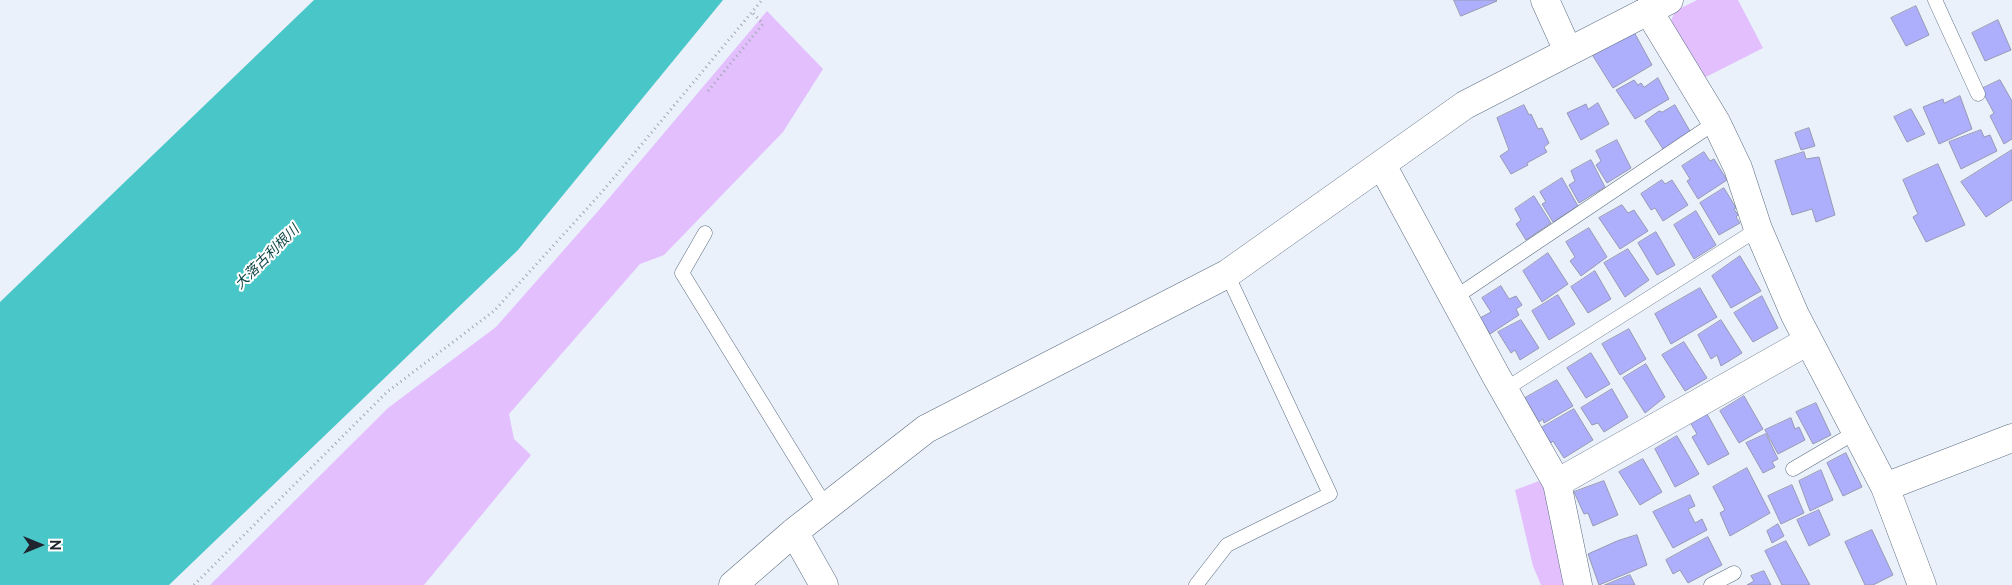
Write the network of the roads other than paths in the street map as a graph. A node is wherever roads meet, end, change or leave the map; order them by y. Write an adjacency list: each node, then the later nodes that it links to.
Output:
1 (1545, 0): 4 (street)
2 (1935, 0): 5 (lane)
3 (1659, 5): 4 (street); 6 (street)
4 (1568, 51): 7 (street)
5 (1978, 94)
6 (1716, 122): 8 (street); 11 (lane)
7 (1382, 165): 10 (street); 11 (street)
8 (1758, 229): 12 (street); 13 (lane)
9 (705, 233): 19 (lane)
10 (1227, 274): 19 (street); 24 (lane)
11 (1454, 298): 13 (street)
12 (1808, 341): 14 (street); 17 (street)
13 (1504, 390): 17 (street)
14 (1856, 432): 16 (lane); 18 (street)
15 (2012, 438): 18 (street)
16 (1793, 469)
17 (1557, 484): 25 (street)
18 (1885, 487): 27 (street)
19 (826, 507): 20 (street)
20 (794, 532): 22 (street); 23 (street)
21 (1734, 573): 26 (lane)
22 (733, 585)
23 (824, 585)
24 (1196, 585)
25 (1578, 585)
26 (1711, 585)
27 (1922, 585)

